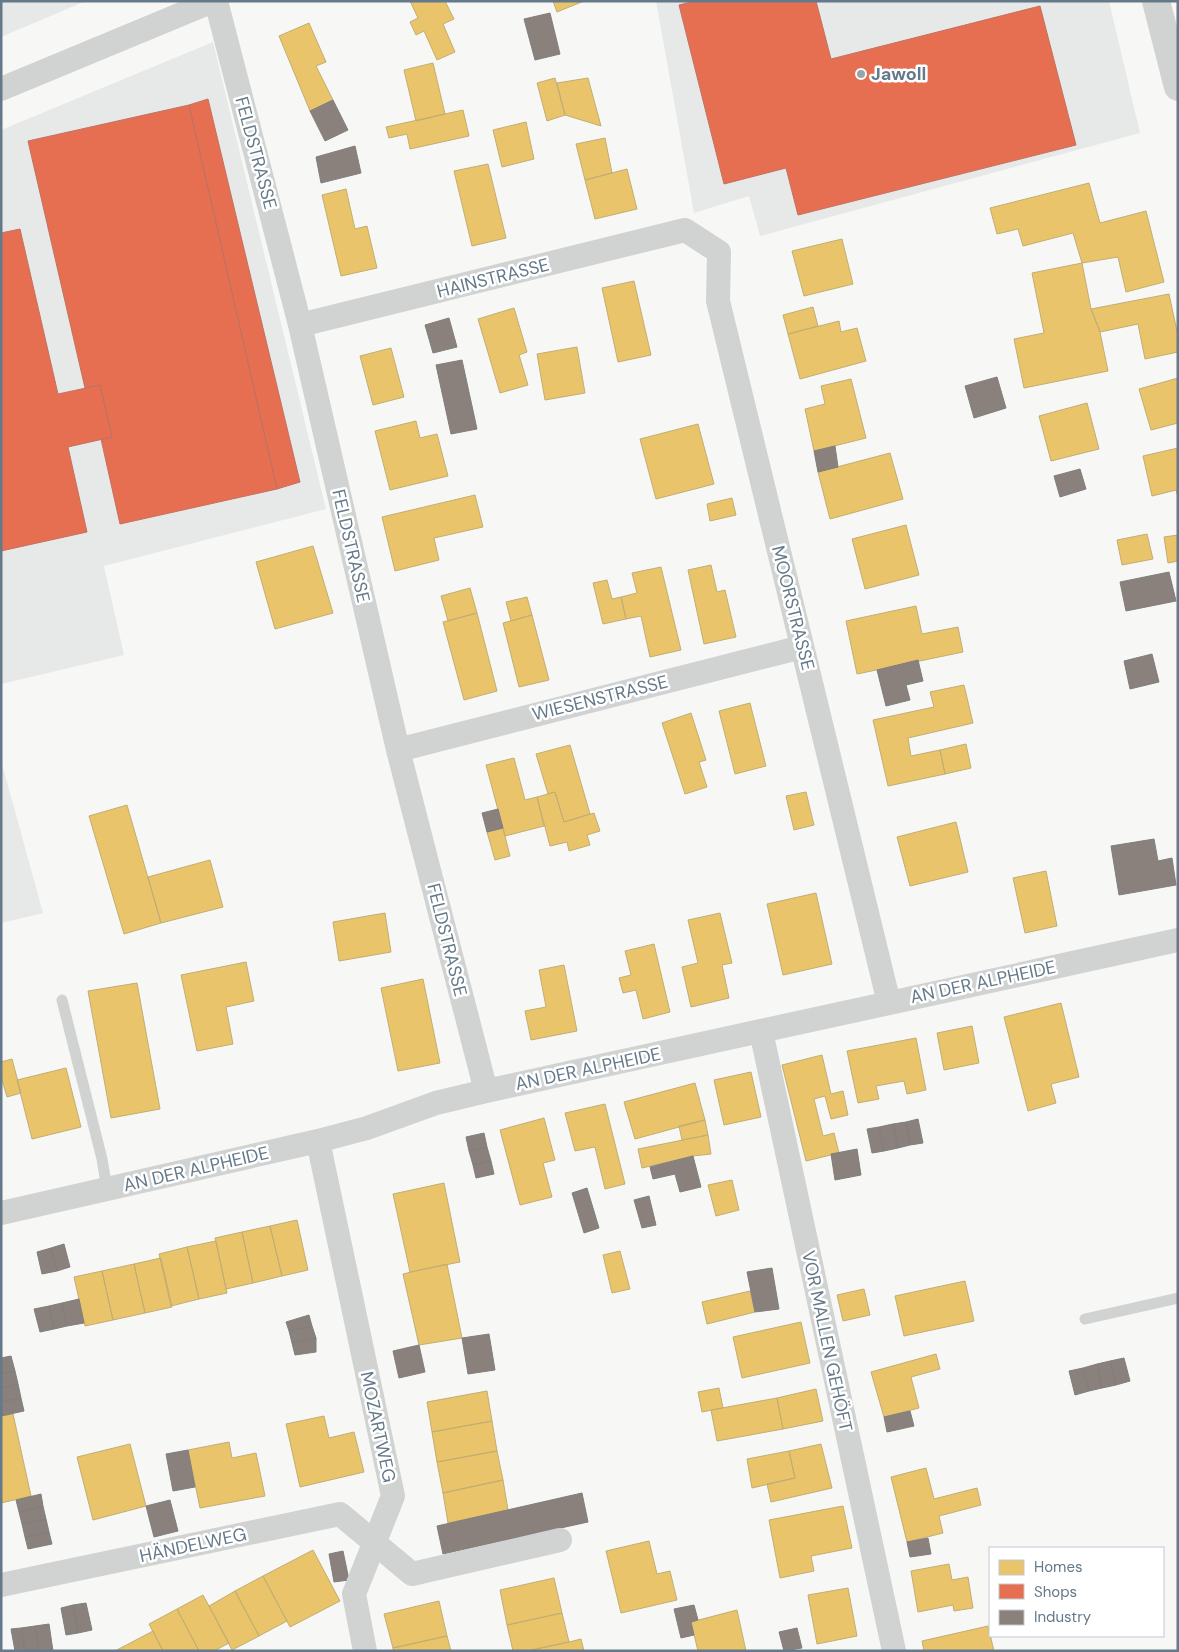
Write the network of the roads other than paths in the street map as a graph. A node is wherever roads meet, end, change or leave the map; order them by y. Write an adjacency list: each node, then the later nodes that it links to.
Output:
1 (212, 1): 5 (street)
2 (216, 1): 7 (street, FELDSTRASSE)
3 (1156, 1): 4 (street)
4 (1178, 87)
5 (1, 89)
6 (685, 230): 7 (street, HAINSTRASSE); 8 (street, MOORSTRASSE)
7 (300, 325): 9 (street, FELDSTRASSE)
8 (802, 647): 9 (street, WIESENSTRASSE); 12 (street, MOORSTRASSE)
9 (398, 750): 14 (street, FELDSTRASSE)
10 (1178, 940): 12 (street, AN DER ALPHEIDE)
11 (62, 1000): 16 (lane)
12 (889, 1003): 13 (street, AN DER ALPHEIDE)
13 (760, 1031): 14 (street, AN DER ALPHEIDE); 24 (street, VOR MALLEN GEHÖFT)
14 (486, 1091): 15 (street, AN DER ALPHEIDE)
15 (318, 1141): 16 (street, AN DER ALPHEIDE); 21 (street, MOZARTWEG)
16 (107, 1189): 17 (street, AN DER ALPHEIDE)
17 (1, 1213)
18 (1178, 1298): 19 (lane)
19 (1084, 1319)
20 (560, 1540): 21 (street)
21 (374, 1543): 22 (street, HÄNDELWEG); 23 (street, MOZARTWEG)
22 (1, 1585)
23 (365, 1651)
24 (894, 1651)

